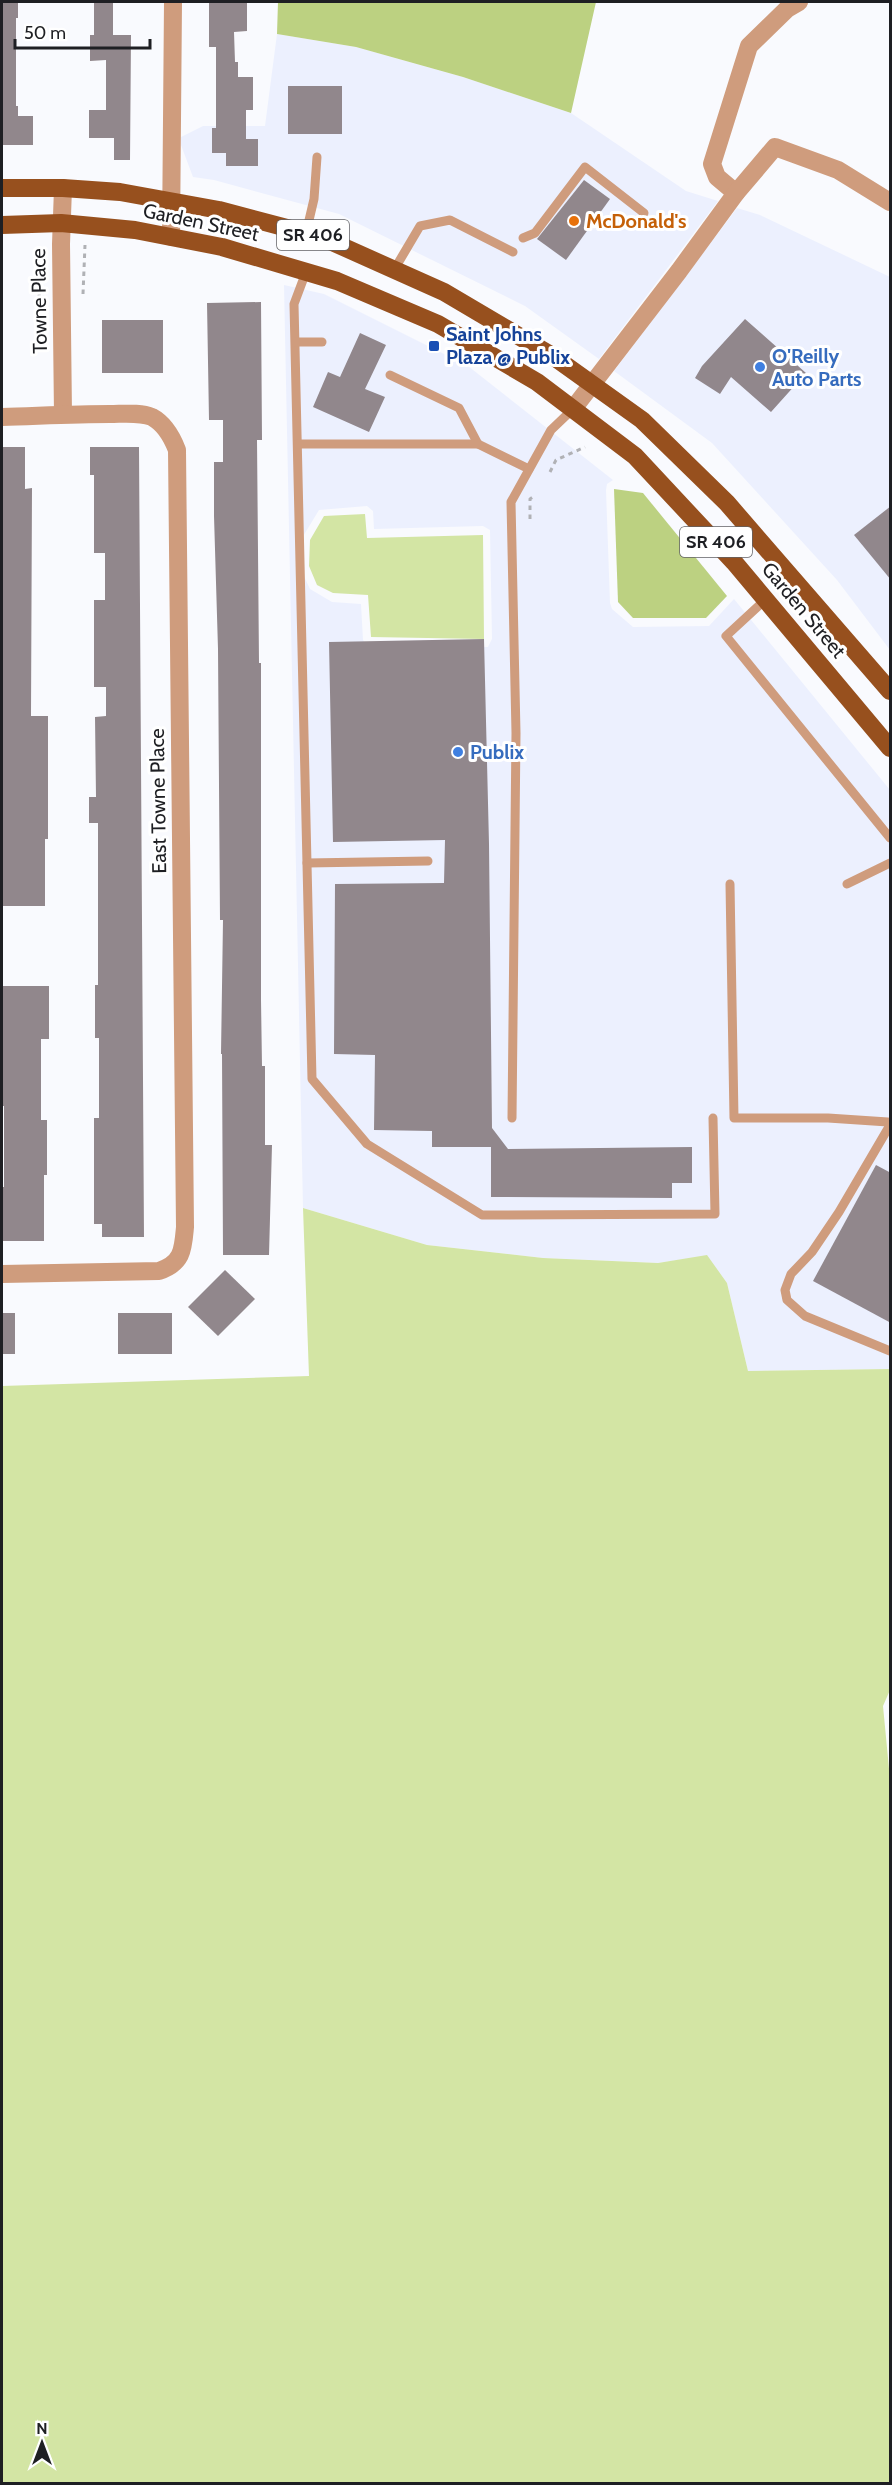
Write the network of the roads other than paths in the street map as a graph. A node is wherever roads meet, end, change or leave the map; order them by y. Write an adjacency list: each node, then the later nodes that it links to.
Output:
1 (173, 2): 7 (street)
2 (799, 2): 6 (street)
3 (317, 157): 12 (lane)
4 (2, 188): 5 (main road, Garden Street / SR 406)
5 (63, 188): 7 (main road, Garden Street / SR 406); 10 (street, Towne Place)
6 (736, 193): 8 (street); 21 (street)
7 (171, 201): 12 (main road, Garden Street / SR 406); 13 (street)
8 (891, 202)
9 (644, 213): 14 (lane)
10 (61, 223): 11 (main road, Garden Street / SR 406); 13 (main road, Garden Street / SR 406); 23 (street, Towne Place)
11 (2, 225)
12 (306, 233): 16 (main road, Garden Street / SR 406)
13 (171, 237): 17 (main road, Garden Street / SR 406)
14 (523, 238)
15 (513, 252): 16 (lane)
16 (394, 270): 21 (main road, Garden Street / SR 406)
17 (306, 272): 18 (lane); 22 (main road, Garden Street / SR 406)
18 (296, 342): 19 (lane); 25 (lane)
19 (322, 342)
20 (390, 375): 26 (lane)
21 (592, 384): 22 (street); 29 (main road, Garden Street / SR 406)
22 (573, 409): 27 (lane); 28 (main road, Garden Street / SR 406)
23 (63, 414): 24 (street, East Towne Place); 40 (street, East Towne Place)
24 (2, 417)
25 (298, 444): 26 (lane); 34 (lane)
26 (478, 444): 27 (lane)
27 (529, 469): 37 (lane)
28 (766, 599): 30 (main road, Garden Street / SR 406); 31 (lane)
29 (891, 691)
30 (891, 748)
31 (891, 838)
32 (428, 861): 34 (lane)
33 (891, 862): 36 (lane)
34 (307, 863): 38 (lane)
35 (730, 884): 39 (lane)
36 (847, 884)
37 (513, 1118)
38 (713, 1118)
39 (891, 1125): 41 (lane)
40 (2, 1274)
41 (891, 1351)

